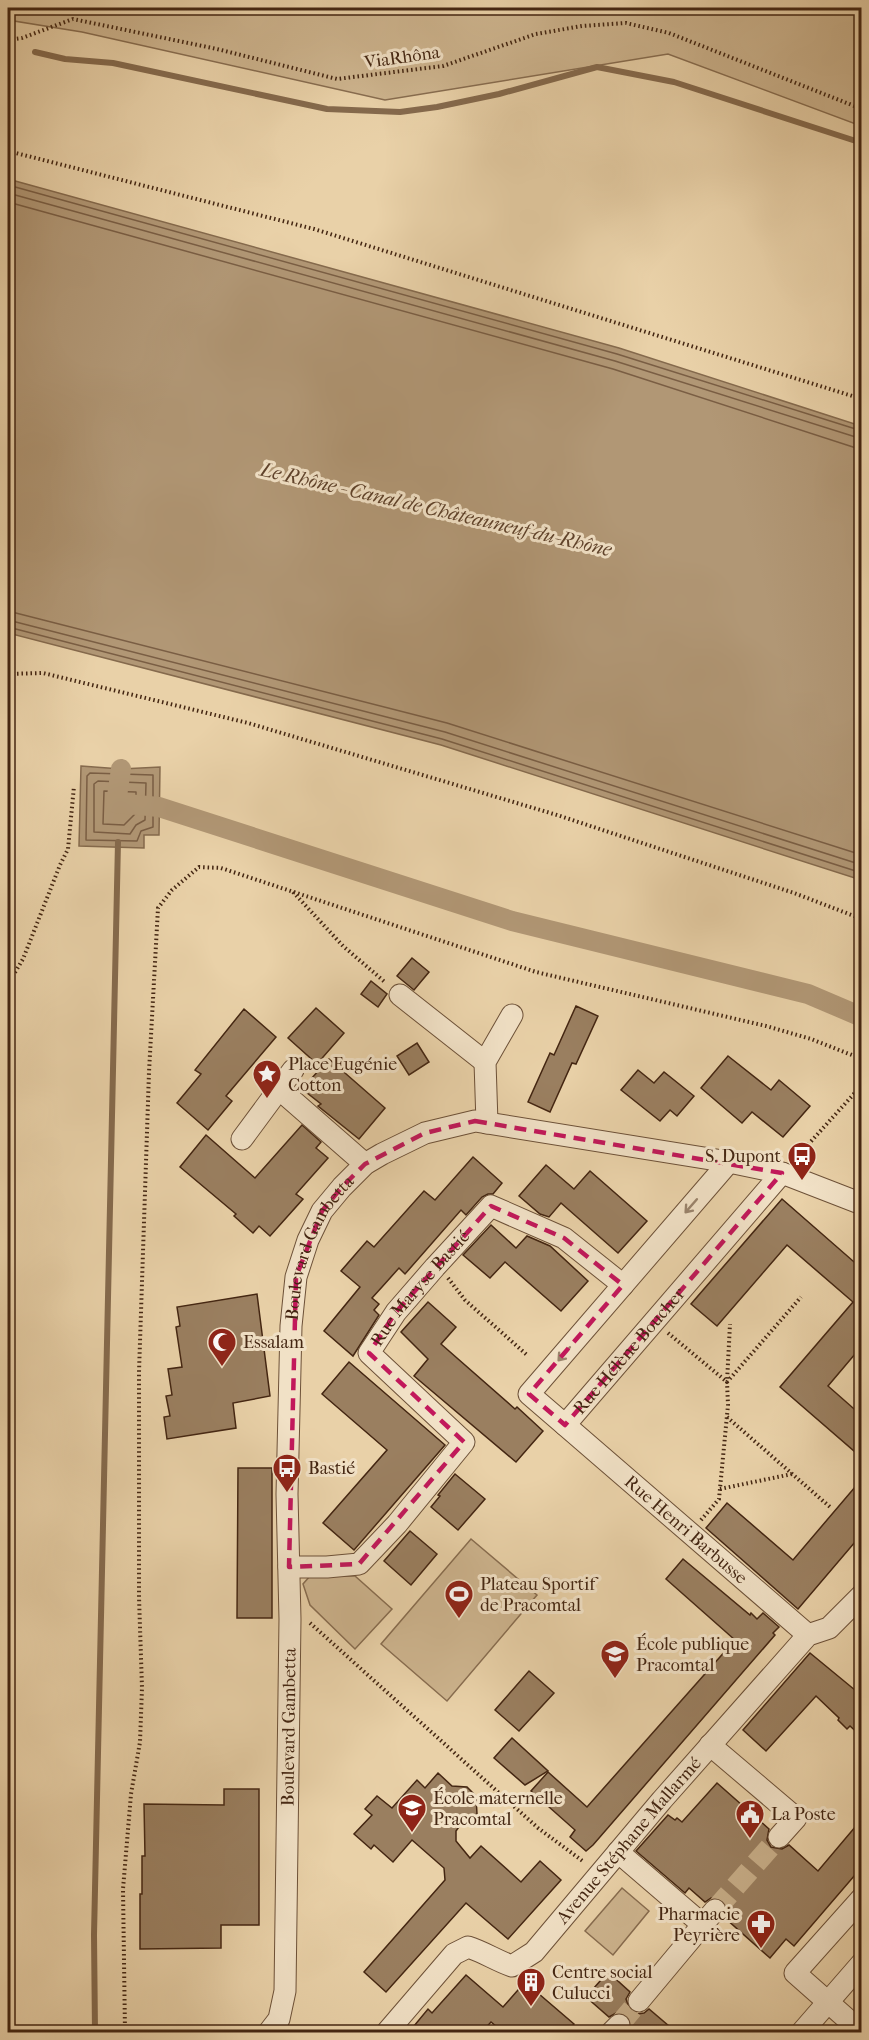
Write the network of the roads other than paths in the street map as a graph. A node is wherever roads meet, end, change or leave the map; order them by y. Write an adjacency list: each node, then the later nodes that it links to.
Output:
1 (400, 995): 3 (street)
2 (512, 1015): 3 (street)
3 (485, 1062): 6 (street)
4 (293, 1070): 5 (street)
5 (278, 1088): 7 (street); 9 (street)
6 (487, 1123): 8 (street, Boulevard Gambetta); 9 (street, Boulevard Gambetta)
7 (242, 1139)
8 (729, 1162): 10 (street, Boulevard Gambetta); 12 (street, Rue Hélène Boucher, one-way to 12)
9 (365, 1164): 14 (street, Boulevard Gambetta)
10 (782, 1173): 11 (street, Boulevard Gambetta); 13 (street, Rue Hélène Boucher)
11 (861, 1204)
12 (623, 1285): 13 (street, Rue Hélène Boucher, one-way to 13); 14 (street, Rue Maryse Bastié)
13 (565, 1425): 16 (street, Rue Henri Barbusse)
14 (288, 1567): 25 (street, Boulevard Gambetta)
15 (861, 1595): 16 (street, Avenue Stéphane Mallarmé)
16 (808, 1635): 17 (street, Avenue Stéphane Mallarmé)
17 (710, 1745): 18 (street); 19 (street, Avenue Stéphane Mallarmé)
18 (779, 1837)
19 (618, 1852): 22 (street); 26 (street, Avenue Stéphane Mallarmé)
20 (861, 1898): 23 (street)
21 (861, 1963): 23 (street)
22 (639, 2001)
23 (828, 2002): 24 (street); 27 (street)
24 (855, 2025)
25 (268, 2032)
26 (387, 2032)
27 (802, 2032)

